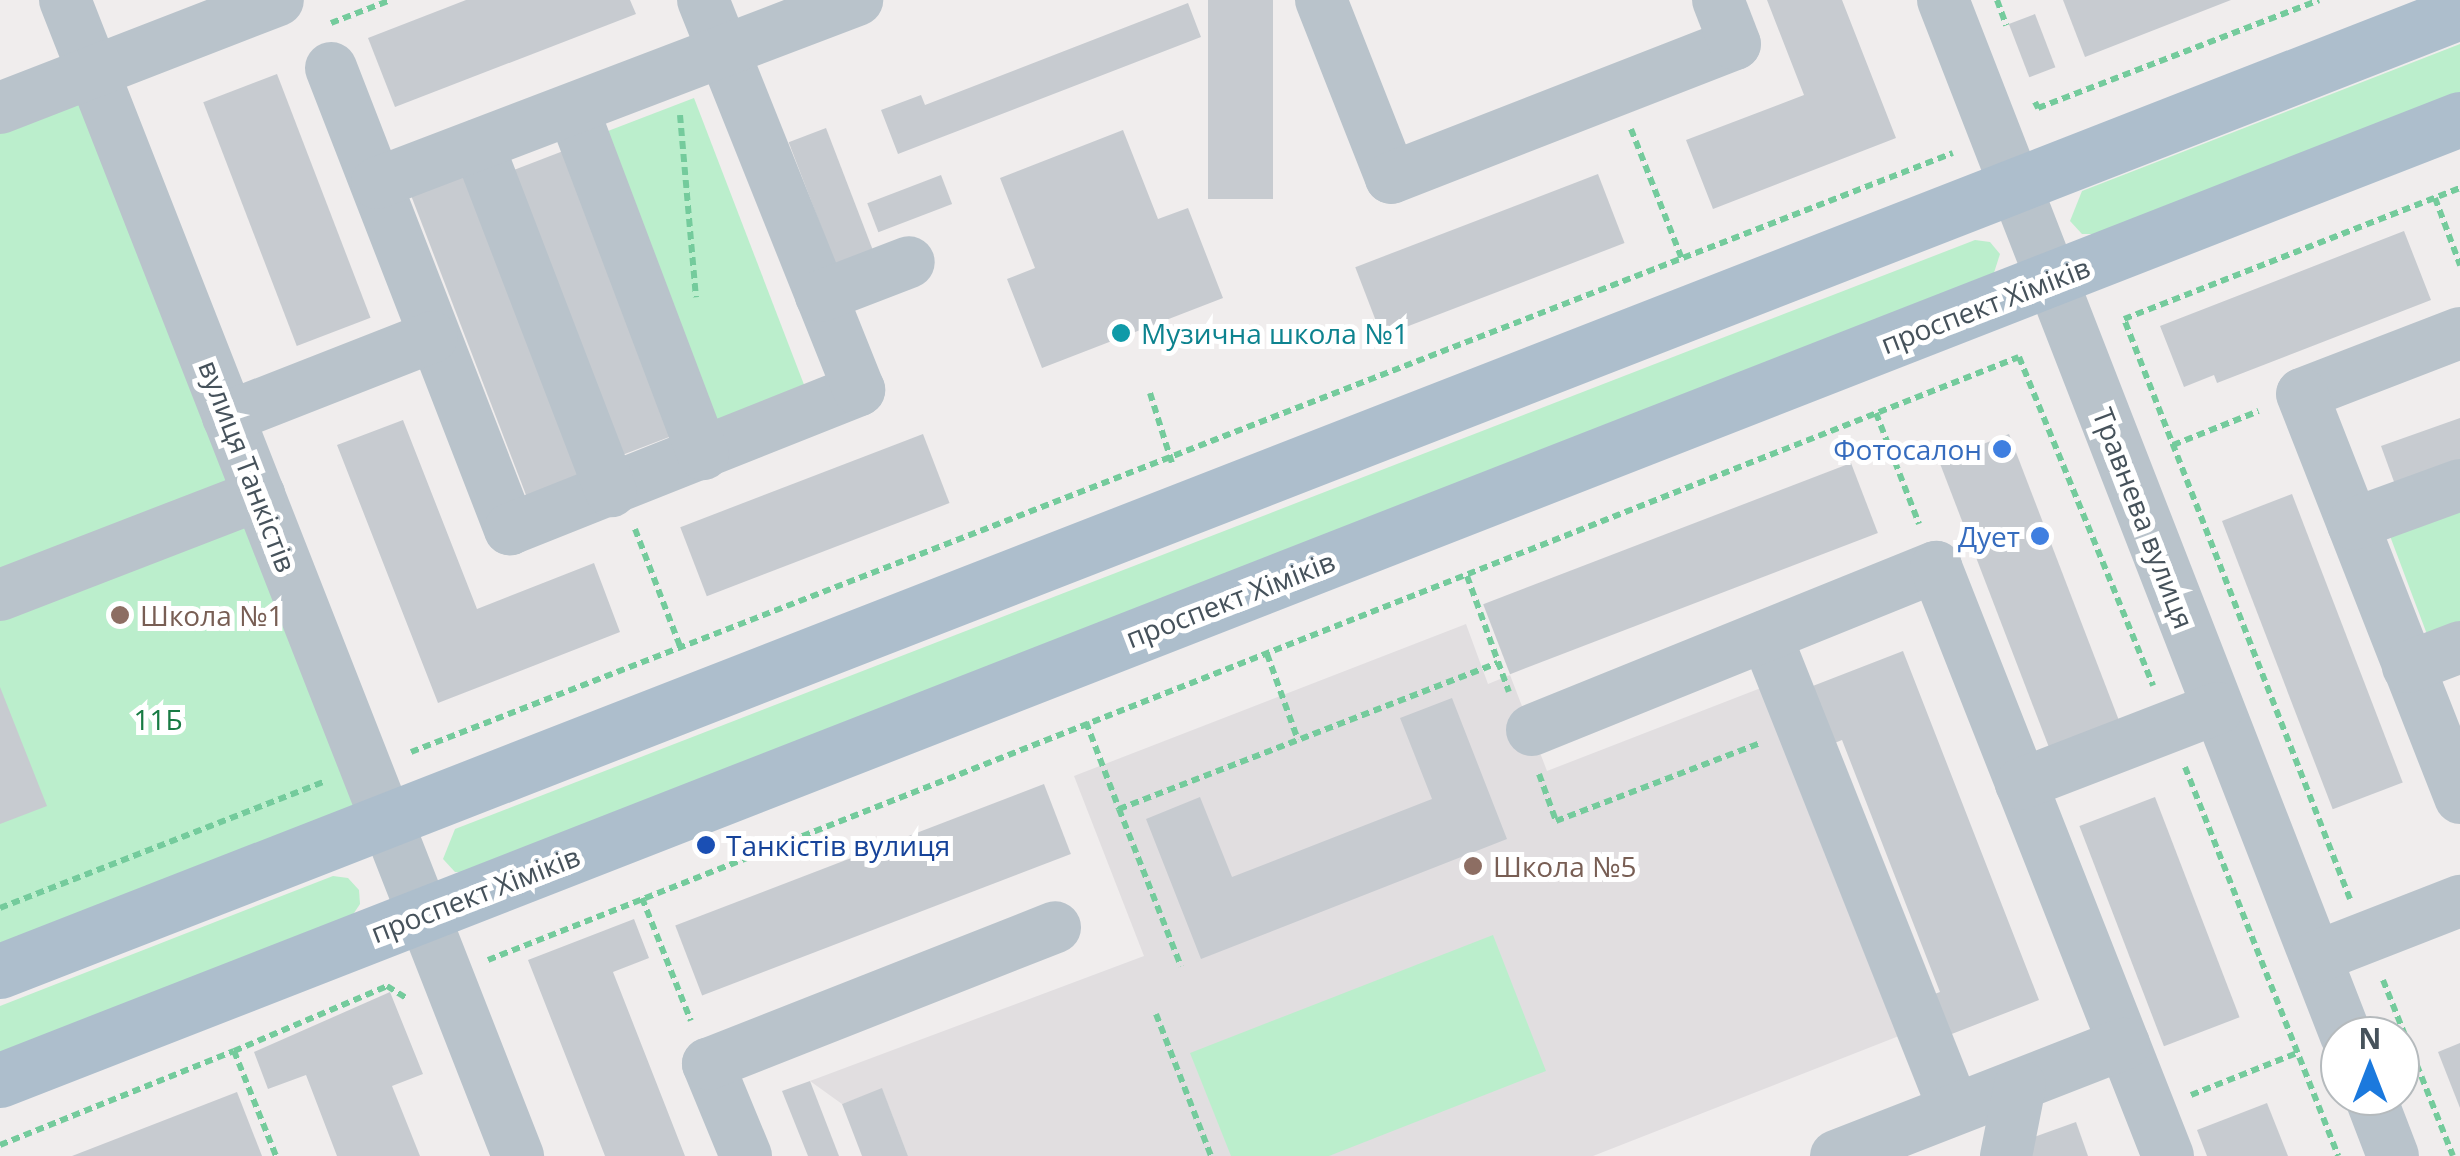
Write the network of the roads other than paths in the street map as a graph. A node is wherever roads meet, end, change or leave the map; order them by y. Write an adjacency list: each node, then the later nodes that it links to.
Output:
1 (66, 0): 11 (street, вулиця Танкістів)
2 (278, 0): 11 (street)
3 (704, 0): 9 (street)
4 (858, 0): 9 (street)
5 (1321, 0): 6 (street)
6 (1718, 0)
7 (1943, 0): 17 (street, Травнева вулиця)
8 (2460, 12): 17 (main road)
9 (701, 61): 13 (street); 20 (street)
10 (331, 68): 16 (street)
11 (94, 72): 12 (street); 23 (street, вулиця Танкістів)
12 (0, 108)
13 (573, 110): 15 (street); 24 (street)
14 (2460, 119): 19 (main road, проспект Хіміків)
15 (478, 145): 16 (street); 26 (street)
16 (377, 183): 22 (street)
17 (2016, 187): 19 (street, Травнева вулиця); 37 (main road)
18 (909, 262): 20 (street)
19 (2052, 279): 33 (street, Травнева вулиця); 39 (main road, проспект Хіміків)
20 (822, 296): 24 (street)
21 (2460, 333): 28 (street)
22 (432, 337): 23 (street); 26 (street)
23 (228, 417): 27 (street, вулиця Танкістів)
24 (703, 454): 26 (street)
25 (2460, 485): 28 (street)
26 (616, 489)
27 (259, 495): 29 (street); 37 (street, вулиця Танкістів)
28 (2353, 524): 32 (street)
29 (0, 595)
30 (1766, 636): 34 (street); 35 (street); 47 (street)
31 (2460, 647): 32 (street)
32 (2408, 667): 36 (street)
33 (2218, 708): 35 (street); 41 (street, Травнева вулиця)
34 (1527, 732)
35 (2022, 784): 44 (street)
36 (2460, 798)
37 (387, 820): 39 (street, вулиця Танкістів); 42 (main road)
38 (2460, 901): 41 (street)
39 (424, 915): 45 (main road, проспект Хіміків); 50 (street, вулиця Танкістів)
40 (1056, 926): 51 (street)
41 (2316, 957): 43 (street, Травнева вулиця)
42 (0, 970)
43 (2338, 1016)
44 (2124, 1044): 46 (street); 49 (street)
45 (0, 1080)
46 (2020, 1085): 47 (street); 53 (street)
47 (1954, 1109): 52 (street)
48 (2378, 1116): 54 (street)
49 (2159, 1133)
50 (518, 1156)
51 (746, 1156)
52 (1836, 1156)
53 (2006, 1156)
54 (2393, 1156)

